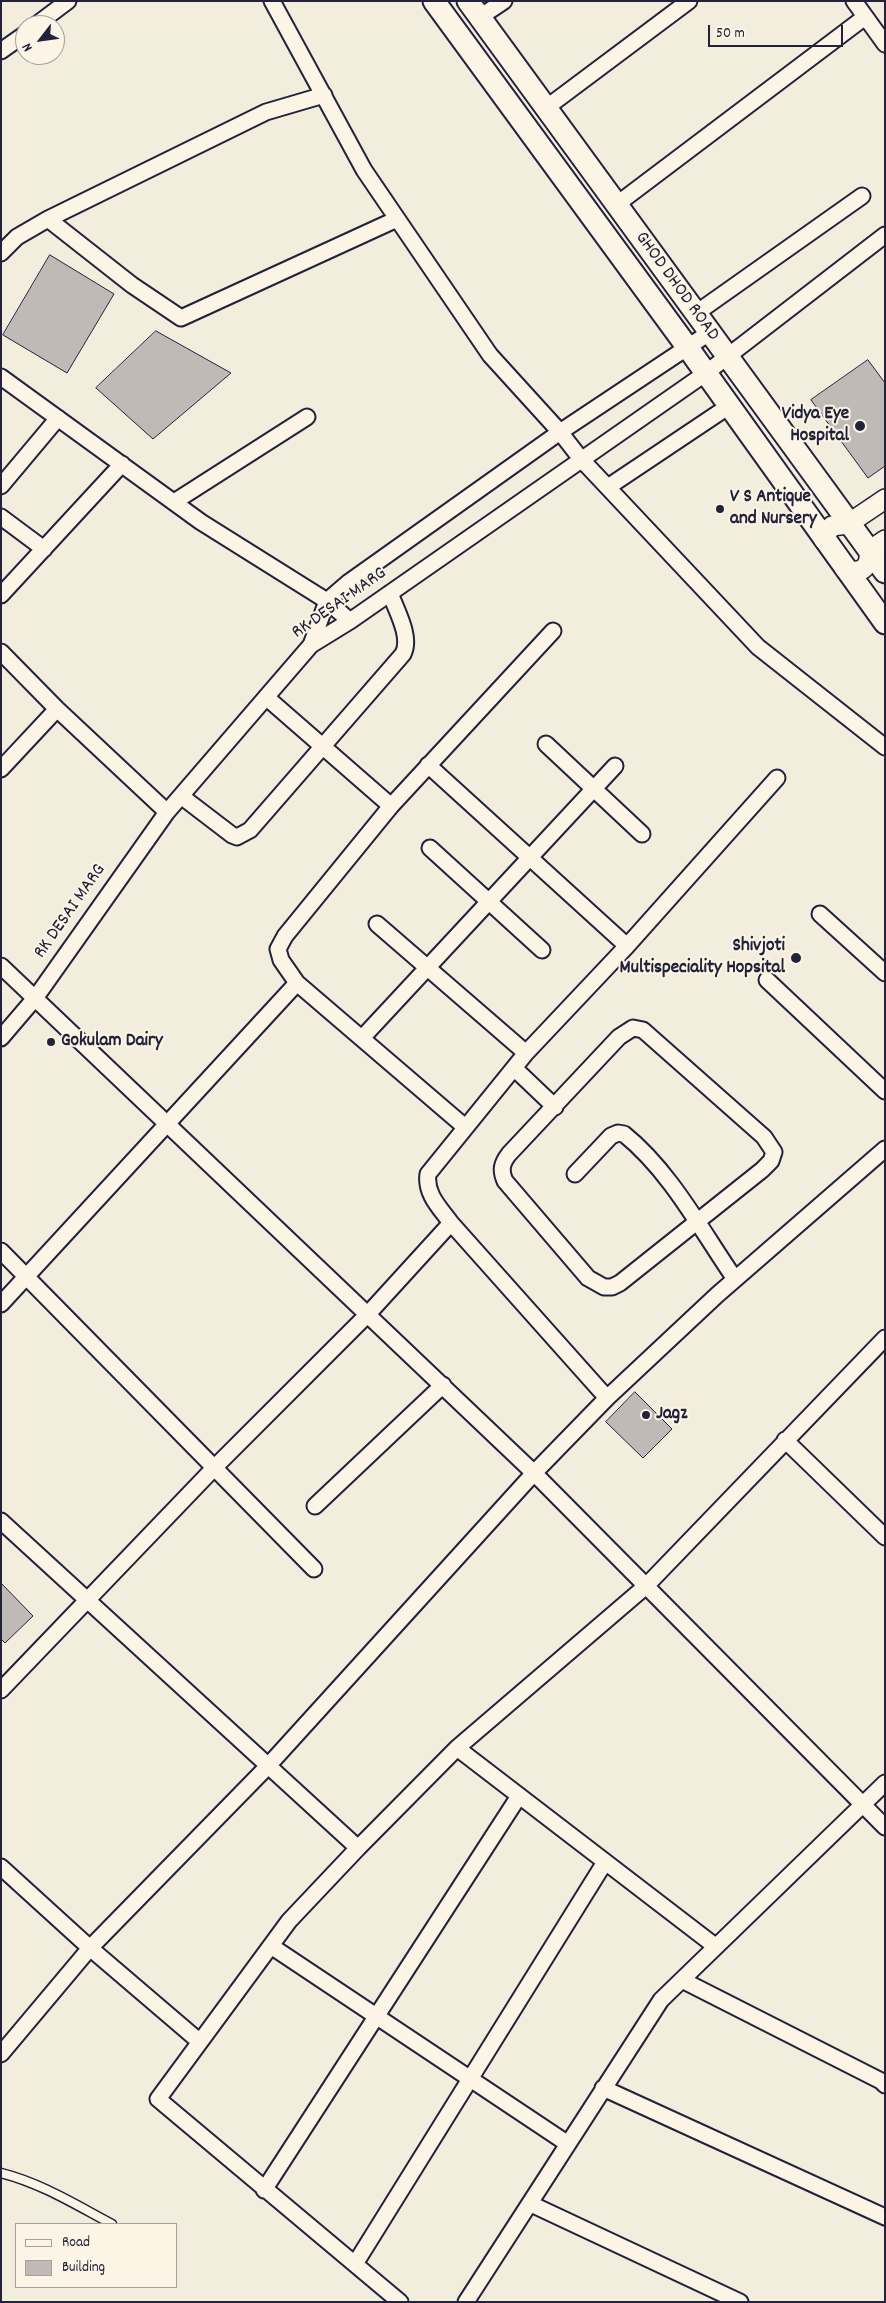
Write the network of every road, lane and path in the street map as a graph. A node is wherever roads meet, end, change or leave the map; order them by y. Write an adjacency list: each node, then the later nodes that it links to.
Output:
1 (68, 1): 8 (street)
2 (272, 1): 13 (street)
3 (434, 1): 23 (main road)
4 (504, 1): 7 (street)
5 (689, 1): 14 (street)
6 (854, 1): 9 (street)
7 (474, 9): 14 (main road, GHOD DHOD ROAD)
8 (49, 15)
9 (865, 17): 11 (street); 16 (street)
10 (15, 42): 12 (street)
11 (885, 44)
12 (1, 52)
13 (324, 95): 17 (street); 18 (street)
14 (546, 108): 16 (main road, GHOD DHOD ROAD)
15 (862, 196): 21 (street)
16 (616, 205): 21 (main road, GHOD DHOD ROAD)
17 (48, 219): 18 (street); 20 (street)
18 (397, 219): 30 (street)
19 (885, 235): 24 (street, RK DESAI MARG)
20 (1, 253)
21 (696, 314): 22 (main road, GHOD DHOD ROAD)
22 (709, 333): 23 (street); 24 (main road, GHOD DHOD ROAD)
23 (688, 348): 25 (main road); 30 (street)
24 (727, 358): 25 (street, RK DESAI MARG); 38 (main road, GHOD DHOD ROAD)
25 (706, 373): 27 (main road); 31 (street, RK DESAI MARG)
26 (3, 383): 29 (street)
27 (729, 406): 34 (street); 39 (main road)
28 (307, 417): 36 (street)
29 (58, 418): 32 (street); 33 (street)
30 (560, 432): 31 (street); 46 (street)
31 (581, 459): 34 (street); 44 (street, RK DESAI MARG)
32 (122, 464): 36 (street); 41 (street)
33 (1, 486)
34 (608, 488): 56 (street)
35 (885, 499): 38 (street)
36 (174, 502): 46 (street)
37 (1, 517): 41 (street)
38 (848, 524): 39 (street); 40 (main road, GHOD DHOD ROAD)
39 (824, 540): 42 (main road)
40 (877, 545): 42 (street); 43 (main road, GHOD DHOD ROAD)
41 (44, 549): 45 (street)
42 (845, 570): 48 (main road)
43 (885, 572)
44 (390, 593): 47 (street, RK DESAI MARG); 55 (street)
45 (1, 595)
46 (327, 600): 47 (street); 50 (street)
47 (350, 621): 50 (street, RK DESAI MARG)
48 (885, 623)
49 (553, 631): 57 (street)
50 (311, 644): 52 (street, RK DESAI MARG)
51 (1, 652): 53 (street)
52 (266, 697): 55 (street); 62 (street, RK DESAI MARG)
53 (57, 709): 59 (street); 64 (street)
54 (546, 744): 61 (street)
55 (323, 747): 62 (street); 63 (street)
56 (885, 747)
57 (428, 765): 63 (street); 67 (street)
58 (615, 766): 61 (street)
59 (1, 769)
60 (777, 778): 71 (street)
61 (593, 788): 65 (street); 67 (street)
62 (181, 796): 64 (street, RK DESAI MARG)
63 (390, 806): 77 (street)
64 (167, 812): 78 (street, RK DESAI MARG)
65 (642, 834)
66 (430, 848): 68 (street)
67 (530, 859): 68 (street); 71 (street)
68 (489, 902): 72 (street); 74 (street)
69 (820, 914): 75 (street)
70 (377, 924): 74 (street)
71 (627, 946): 81 (street)
72 (542, 950)
73 (1, 966): 78 (street)
74 (428, 967): 80 (street); 81 (street)
75 (885, 973)
76 (767, 980): 83 (street)
77 (297, 982): 80 (street); 85 (street)
78 (36, 997): 79 (street, RK DESAI MARG); 85 (street)
79 (1, 1038)
80 (362, 1038): 86 (street)
81 (526, 1053): 82 (street)
82 (514, 1068): 84 (street); 86 (street)
83 (885, 1091)
84 (555, 1107): 89 (street); 89 (street)
85 (168, 1123): 92 (street); 95 (street)
86 (465, 1127): 90 (street)
87 (885, 1149): 93 (street)
88 (575, 1174): 89 (street)
89 (696, 1221): 93 (street)
90 (451, 1223): 95 (street); 98 (street)
91 (1, 1251): 92 (street)
92 (25, 1277): 94 (street); 100 (street)
93 (735, 1279): 98 (street)
94 (1, 1304)
95 (368, 1314): 97 (street); 100 (street)
96 (885, 1338): 99 (street)
97 (443, 1386): 101 (street); 102 (street)
98 (607, 1398): 101 (street)
99 (785, 1440): 104 (street); 106 (street)
100 (215, 1467): 105 (street); 107 (street)
101 (534, 1473): 106 (street); 110 (street)
102 (315, 1506)
103 (1, 1521): 107 (street)
104 (885, 1537)
105 (314, 1569)
106 (646, 1586): 109 (street); 113 (street)
107 (88, 1601): 108 (street); 110 (street)
108 (1, 1690)
109 (457, 1748): 112 (street); 115 (street)
110 (267, 1767): 115 (street); 120 (street)
111 (885, 1783): 113 (street)
112 (519, 1796): 116 (street); 122 (street)
113 (863, 1806): 114 (street); 119 (street)
114 (885, 1827)
115 (358, 1848): 118 (street)
116 (605, 1862): 119 (street); 125 (street)
117 (1, 1867): 120 (street)
118 (271, 1946): 122 (street); 123 (street)
119 (716, 1946): 121 (street)
120 (90, 1948): 123 (street); 124 (street)
121 (682, 1980): 126 (street); 127 (street)
122 (376, 2016): 125 (street); 130 (street)
123 (200, 2042): 130 (street)
124 (1, 2054)
125 (470, 2079): 128 (street); 134 (street)
126 (883, 2081)
127 (602, 2088): 128 (street); 132 (street)
128 (568, 2144): 131 (street)
129 (1, 2172): 133 (lane)
130 (264, 2190): 134 (street)
131 (531, 2204): 136 (street); 137 (street)
132 (885, 2216)
133 (110, 2223)
134 (355, 2264): 135 (street)
135 (400, 2302)
136 (466, 2302)
137 (740, 2302)

